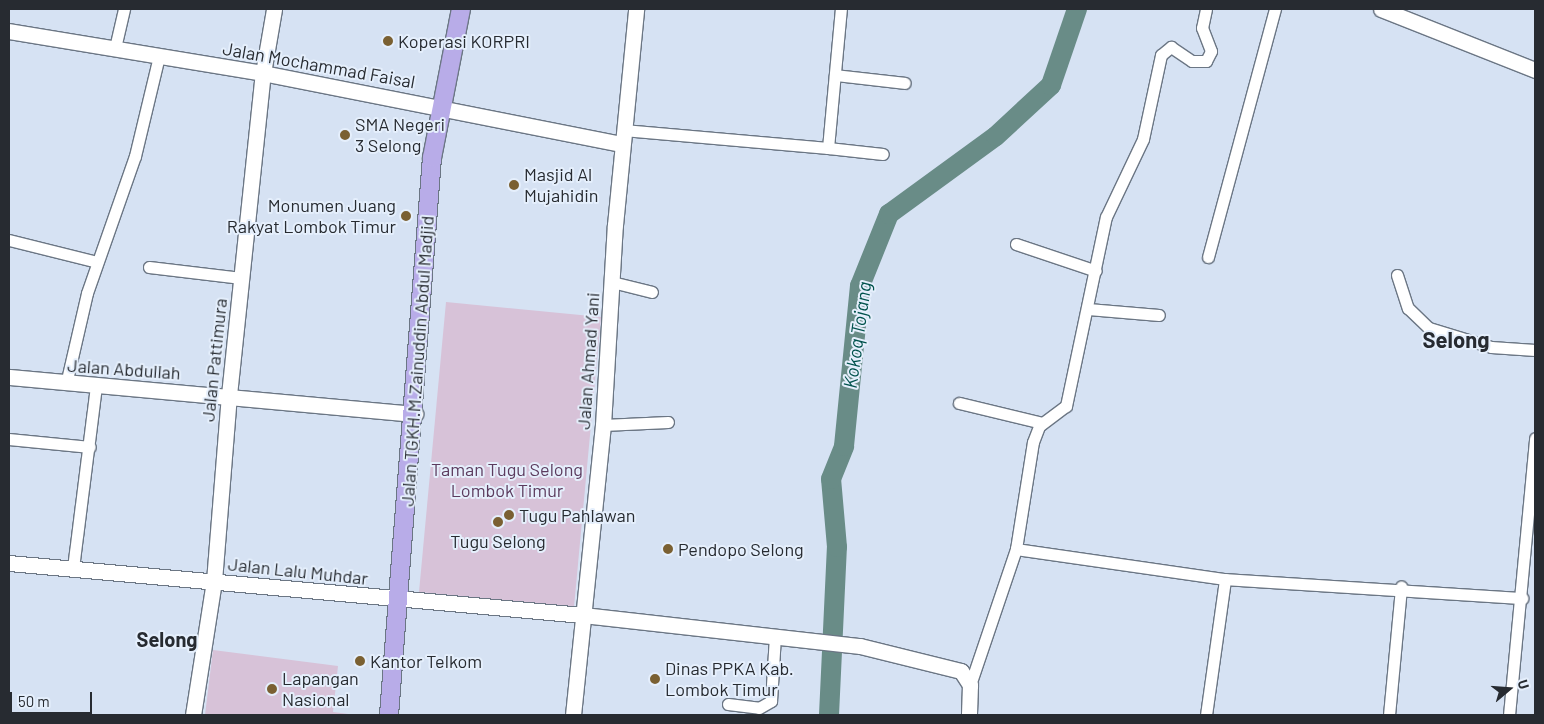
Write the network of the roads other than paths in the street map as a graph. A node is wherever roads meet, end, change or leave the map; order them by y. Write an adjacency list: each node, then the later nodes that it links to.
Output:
1 (124, 9): 10 (street)
2 (274, 9): 13 (street, Jalan Pattimura)
3 (461, 9): 16 (main road, Jalan TGKH.M.Zainuddin Abdul Madjid)
4 (636, 9): 17 (street, Jalan Ahmad Yani)
5 (841, 9): 14 (street)
6 (1206, 9): 25 (street)
7 (1275, 9): 22 (street)
8 (1381, 9): 12 (street)
9 (9, 31): 10 (street, Jalan Mochammad Faisal)
10 (115, 48): 11 (street, Jalan Mochammad Faisal)
11 (159, 56): 13 (street, Jalan Mochammad Faisal); 23 (street)
12 (1535, 70)
13 (262, 72): 16 (street, Jalan Mochammad Faisal); 27 (street, Jalan Pattimura)
14 (835, 75): 15 (street); 18 (street)
15 (906, 83)
16 (439, 106): 17 (street, Jalan Mochammad Faisal); 38 (main road, Jalan TGKH.M.Zainuddin Abdul Madjid)
17 (622, 137): 18 (street); 28 (street, Jalan Ahmad Yani)
18 (828, 148): 19 (street)
19 (883, 154)
20 (9, 240): 23 (street)
21 (1016, 244): 25 (street)
22 (1208, 257)
23 (97, 262): 34 (street)
24 (149, 267): 27 (street)
25 (1096, 271): 30 (street)
26 (1397, 275): 32 (street)
27 (241, 278): 36 (street, Jalan Pattimura)
28 (612, 282): 29 (street); 41 (street, Jalan Ahmad Yani)
29 (652, 292)
30 (1088, 309): 31 (street); 40 (street)
31 (1159, 315)
32 (1535, 350)
33 (9, 377): 34 (street, Jalan Abdullah)
34 (66, 384): 35 (street, Jalan Abdullah)
35 (96, 386): 36 (street, Jalan Abdullah); 44 (street)
36 (229, 395): 38 (street, Jalan Abdullah); 49 (street, Jalan Pattimura)
37 (959, 403): 40 (street)
38 (415, 414): 52 (main road, Jalan TGKH.M.Zainuddin Abdul Madjid)
39 (668, 422): 41 (street)
40 (1042, 423): 45 (street)
41 (603, 426): 53 (street, Jalan Ahmad Yani)
42 (9, 438): 44 (street)
43 (1535, 438): 51 (street)
44 (90, 447): 47 (street)
45 (1016, 549): 48 (street); 55 (street)
46 (9, 563): 47 (street, Jalan Lalu Muhdar)
47 (73, 568): 49 (street, Jalan Lalu Muhdar)
48 (1225, 579): 50 (street); 61 (street)
49 (214, 581): 52 (street, Jalan Lalu Muhdar); 57 (street, Jalan Pattimura)
50 (1401, 587): 51 (street); 62 (street)
51 (1522, 598): 63 (street)
52 (401, 600): 53 (street, Jalan Lalu Muhdar); 58 (main road, Jalan TGKH.M.Zainuddin Abdul Madjid)
53 (584, 615): 54 (street, Jalan Lalu Muhdar); 59 (street, Jalan Ahmad Yani)
54 (782, 637): 55 (street, Jalan Lalu Muhdar); 56 (street)
55 (970, 685): 60 (street)
56 (728, 704)
57 (193, 715)
58 (389, 715)
59 (573, 715)
60 (969, 715)
61 (1206, 715)
62 (1389, 715)
63 (1509, 715)

